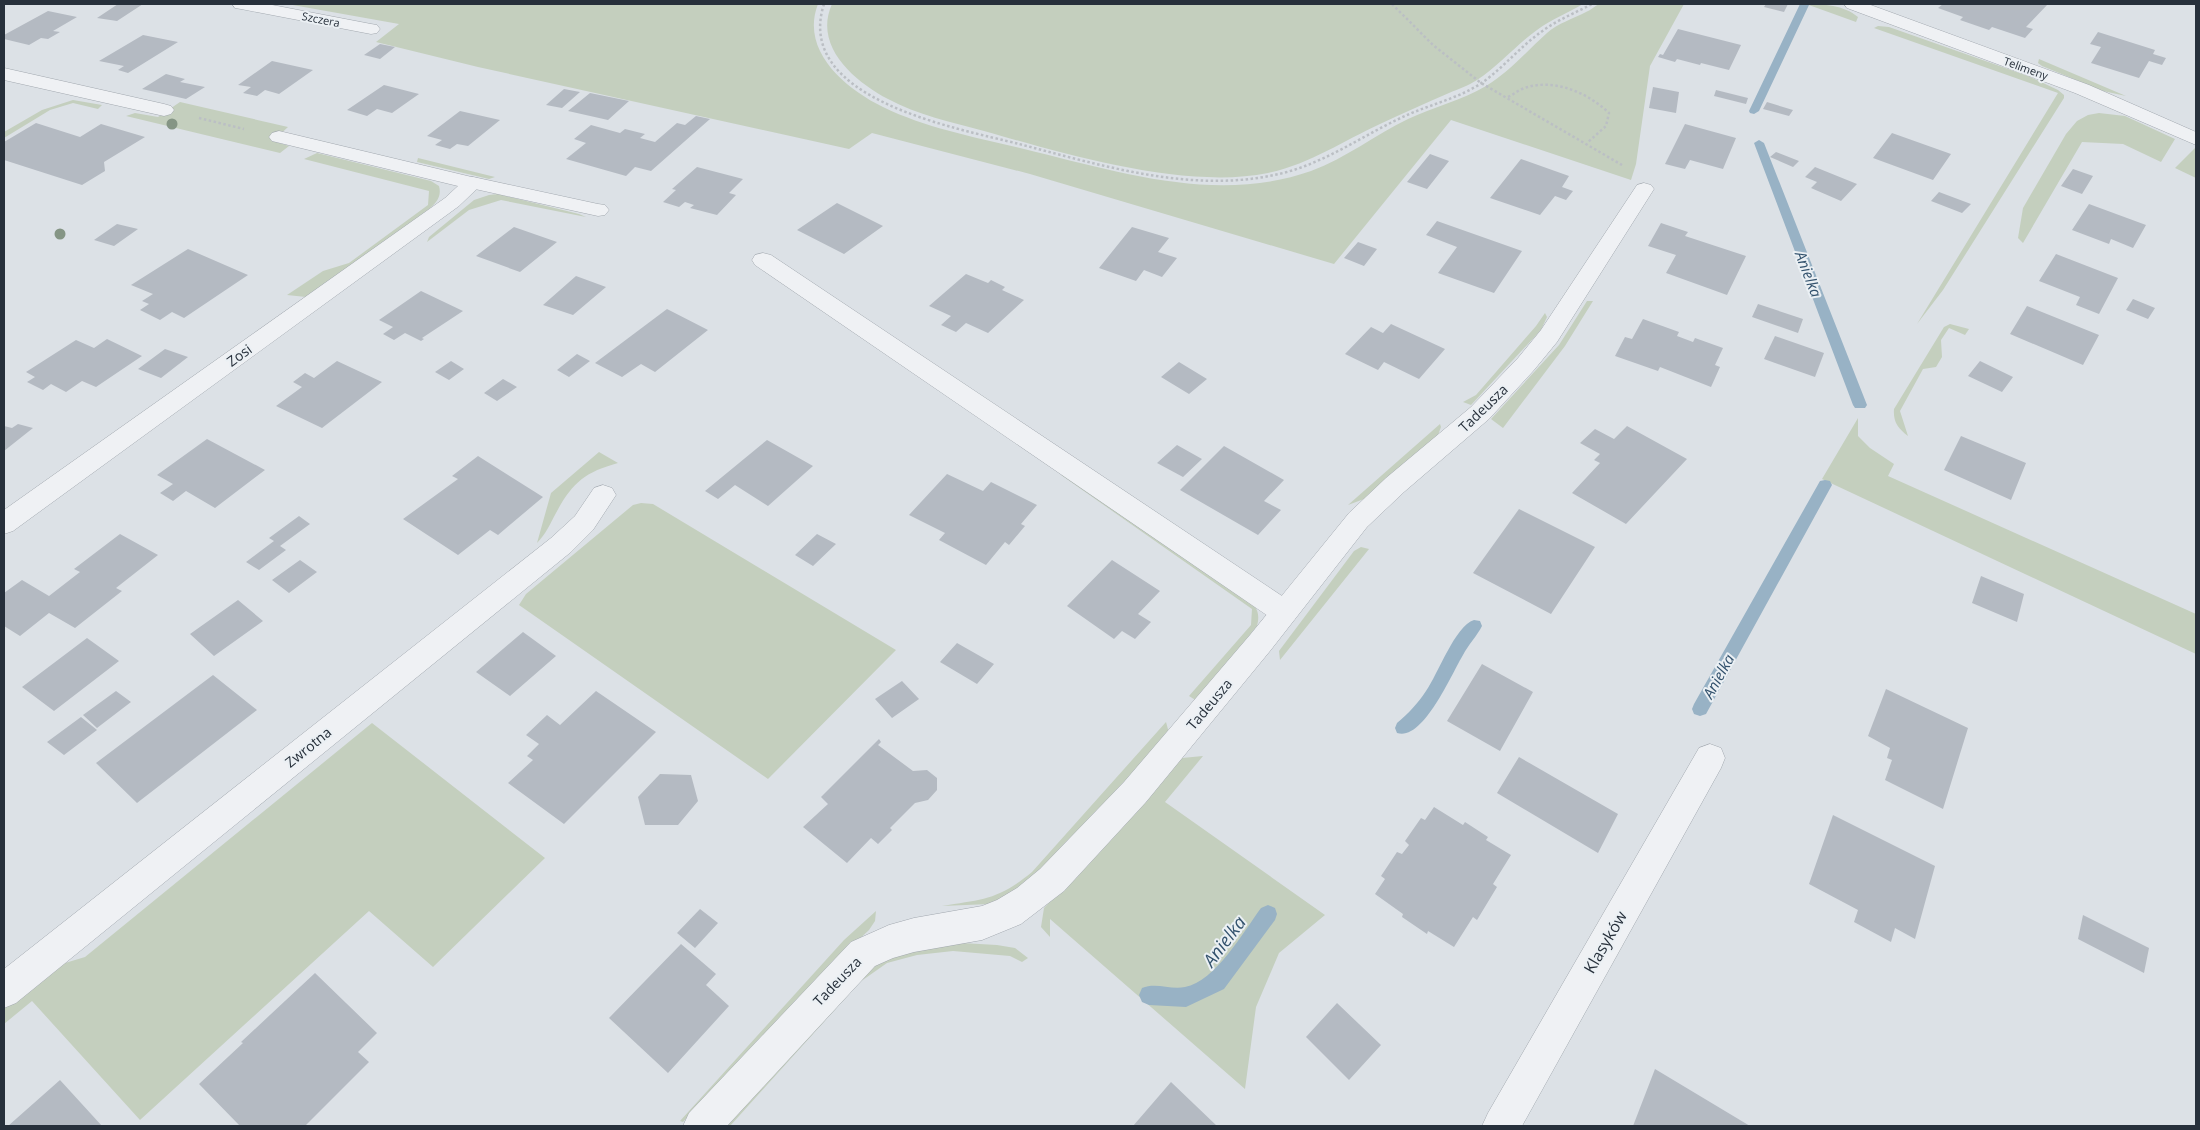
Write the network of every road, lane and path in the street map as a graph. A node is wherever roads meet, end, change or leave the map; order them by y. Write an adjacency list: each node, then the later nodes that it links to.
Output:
1 (241, 4): 6 (street, Szczera)
2 (824, 4): 8 (path)
3 (1392, 4): 8 (path)
4 (1592, 4): 8 (path)
5 (1853, 4): 12 (street, Telimeny)
6 (371, 29)
7 (4, 74): 10 (street)
8 (1481, 83): 9 (path)
9 (1508, 97): 13 (path); 13 (path)
10 (164, 110): 11 (path)
11 (279, 138): 15 (street)
12 (2196, 138)
13 (1587, 144): 14 (path)
14 (1624, 167)
15 (473, 184): 17 (street); 20 (street, Zosi)
16 (1644, 189): 21 (street, Tadeusza)
17 (598, 210)
18 (762, 260): 21 (street)
19 (603, 495): 23 (street, Zwrotna)
20 (4, 524)
21 (1284, 612): 24 (street, Tadeusza)
22 (1710, 758): 25 (street, Klasyków)
23 (4, 991)
24 (702, 1126)
25 (1500, 1126)

